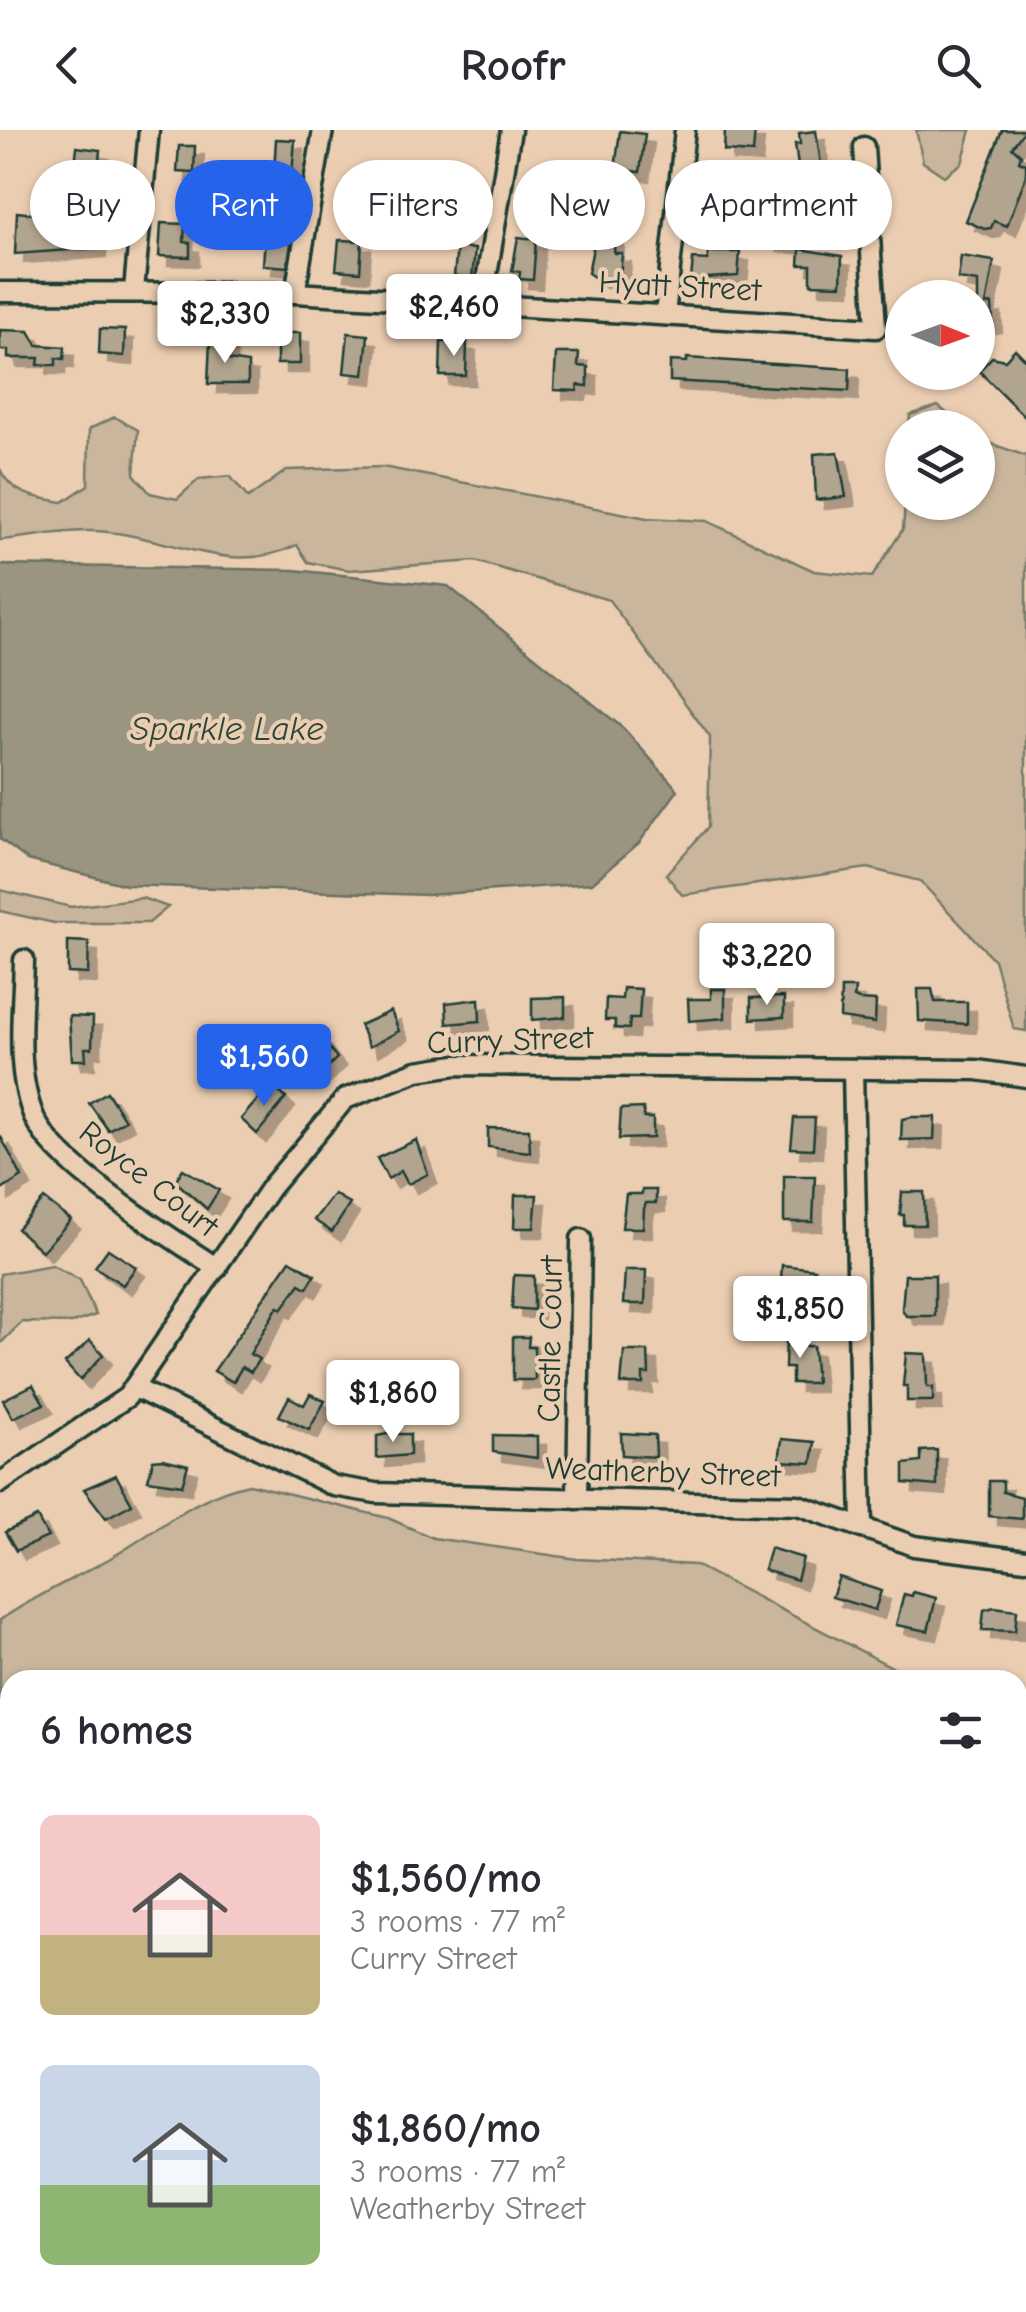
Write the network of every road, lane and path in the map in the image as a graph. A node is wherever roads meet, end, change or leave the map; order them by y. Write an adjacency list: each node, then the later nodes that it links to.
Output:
1 (148, 130): 6 (street)
2 (324, 130): 8 (street)
3 (511, 130): 9 (street)
4 (686, 130): 10 (street)
5 (864, 147): 10 (street, Hyatt Street)
6 (134, 290): 7 (street, Hyatt Street); 8 (street, Hyatt Street)
7 (0, 292)
8 (295, 293): 9 (street, Hyatt Street)
9 (482, 305): 10 (street, Hyatt Street)
10 (665, 315)
11 (24, 960): 15 (street, Royce Court)
12 (853, 1068): 13 (street, Curry Street); 15 (street, Curry Street); 19 (street)
13 (1026, 1077)
14 (582, 1239): 18 (street, Castle Court)
15 (217, 1268): 16 (street, Curry Street)
16 (135, 1388): 17 (street, Curry Street); 18 (street, Weatherby Street)
17 (0, 1483)
18 (577, 1499): 19 (street, Weatherby Street)
19 (862, 1528): 20 (street, Weatherby Street)
20 (1026, 1560)

